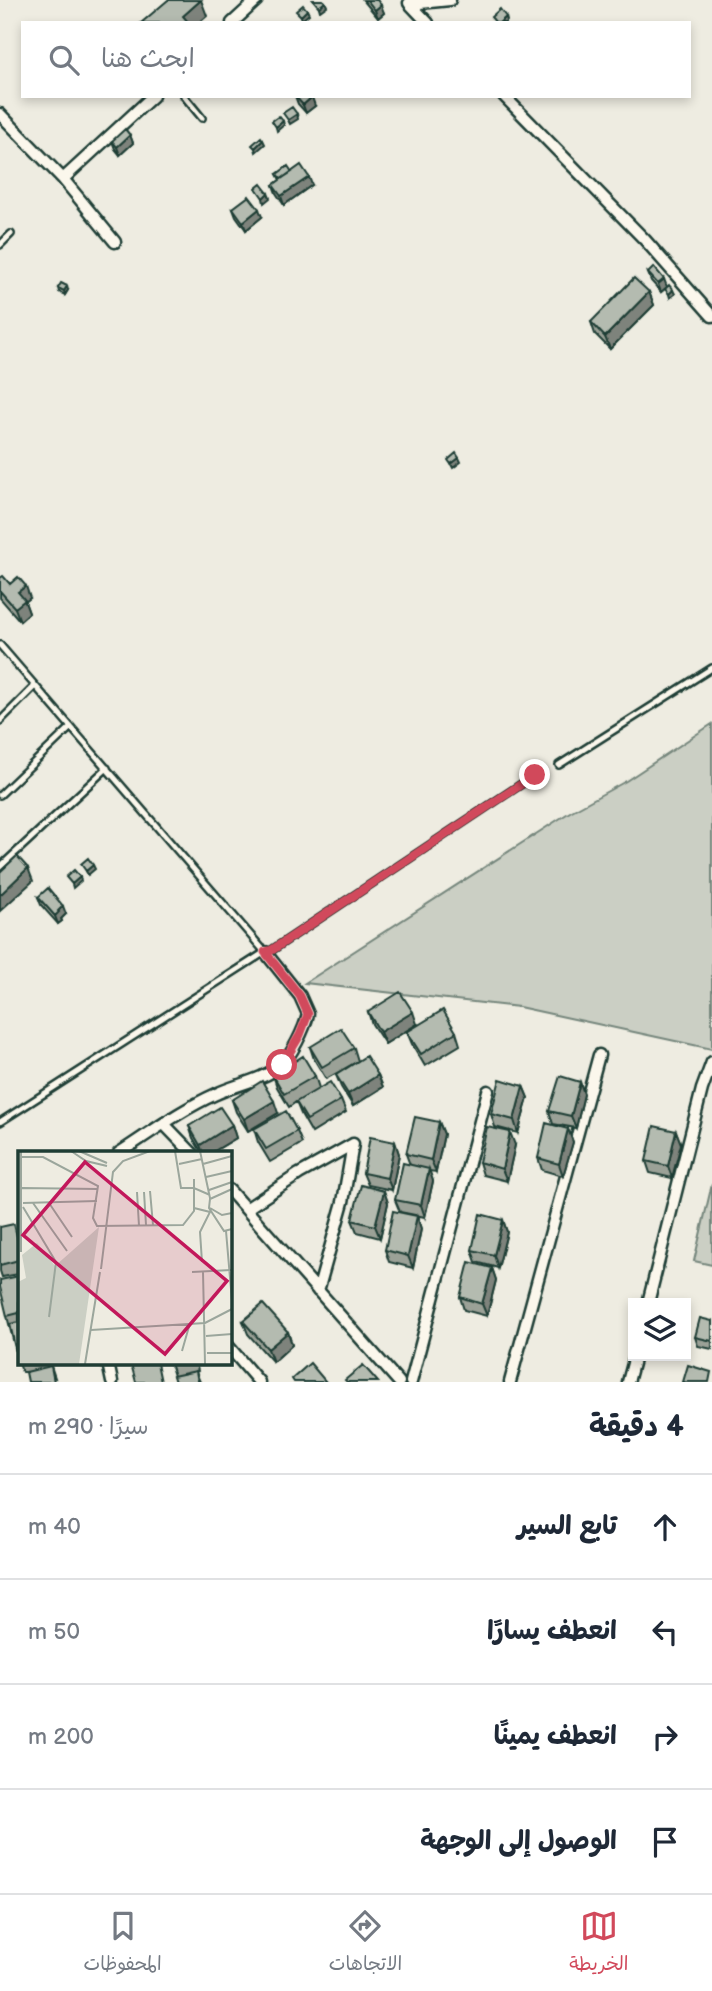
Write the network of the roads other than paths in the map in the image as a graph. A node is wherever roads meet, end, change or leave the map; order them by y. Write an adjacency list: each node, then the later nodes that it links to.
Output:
1 (257, 0): 4 (street)
2 (450, 0): 3 (street)
3 (408, 2): 5 (street)
4 (234, 21)
5 (426, 21)
6 (151, 98): 11 (street)
7 (186, 98): 10 (lane)
8 (506, 98): 15 (street)
9 (0, 114): 11 (street)
10 (202, 118)
11 (63, 179): 13 (street)
12 (11, 234): 14 (lane)
13 (115, 242)
14 (0, 245)
15 (712, 316)
16 (0, 645): 18 (lane)
17 (712, 668): 21 (lane)
18 (36, 686): 19 (lane); 20 (lane)
19 (0, 721)
20 (71, 727): 22 (lane); 24 (lane)
21 (559, 765)
22 (107, 768): 25 (lane); 26 (lane)
23 (535, 775): 26 (lane)
24 (0, 795)
25 (0, 867)
26 (265, 952): 30 (lane); 31 (street)
27 (599, 1055): 45 (street)
28 (712, 1062): 37 (street)
29 (488, 1091): 44 (street)
30 (0, 1122)
31 (164, 1124): 32 (street); 33 (street)
32 (122, 1151)
33 (190, 1151)
34 (231, 1192): 35 (street)
35 (246, 1209): 36 (street); 36 (street)
36 (318, 1291): 43 (street)
37 (649, 1298)
38 (231, 1350): 42 (street)
39 (634, 1361): 46 (street)
40 (108, 1364): 41 (street)
41 (112, 1382)
42 (259, 1382)
43 (399, 1382)
44 (411, 1382)
45 (510, 1382)
46 (628, 1382)

